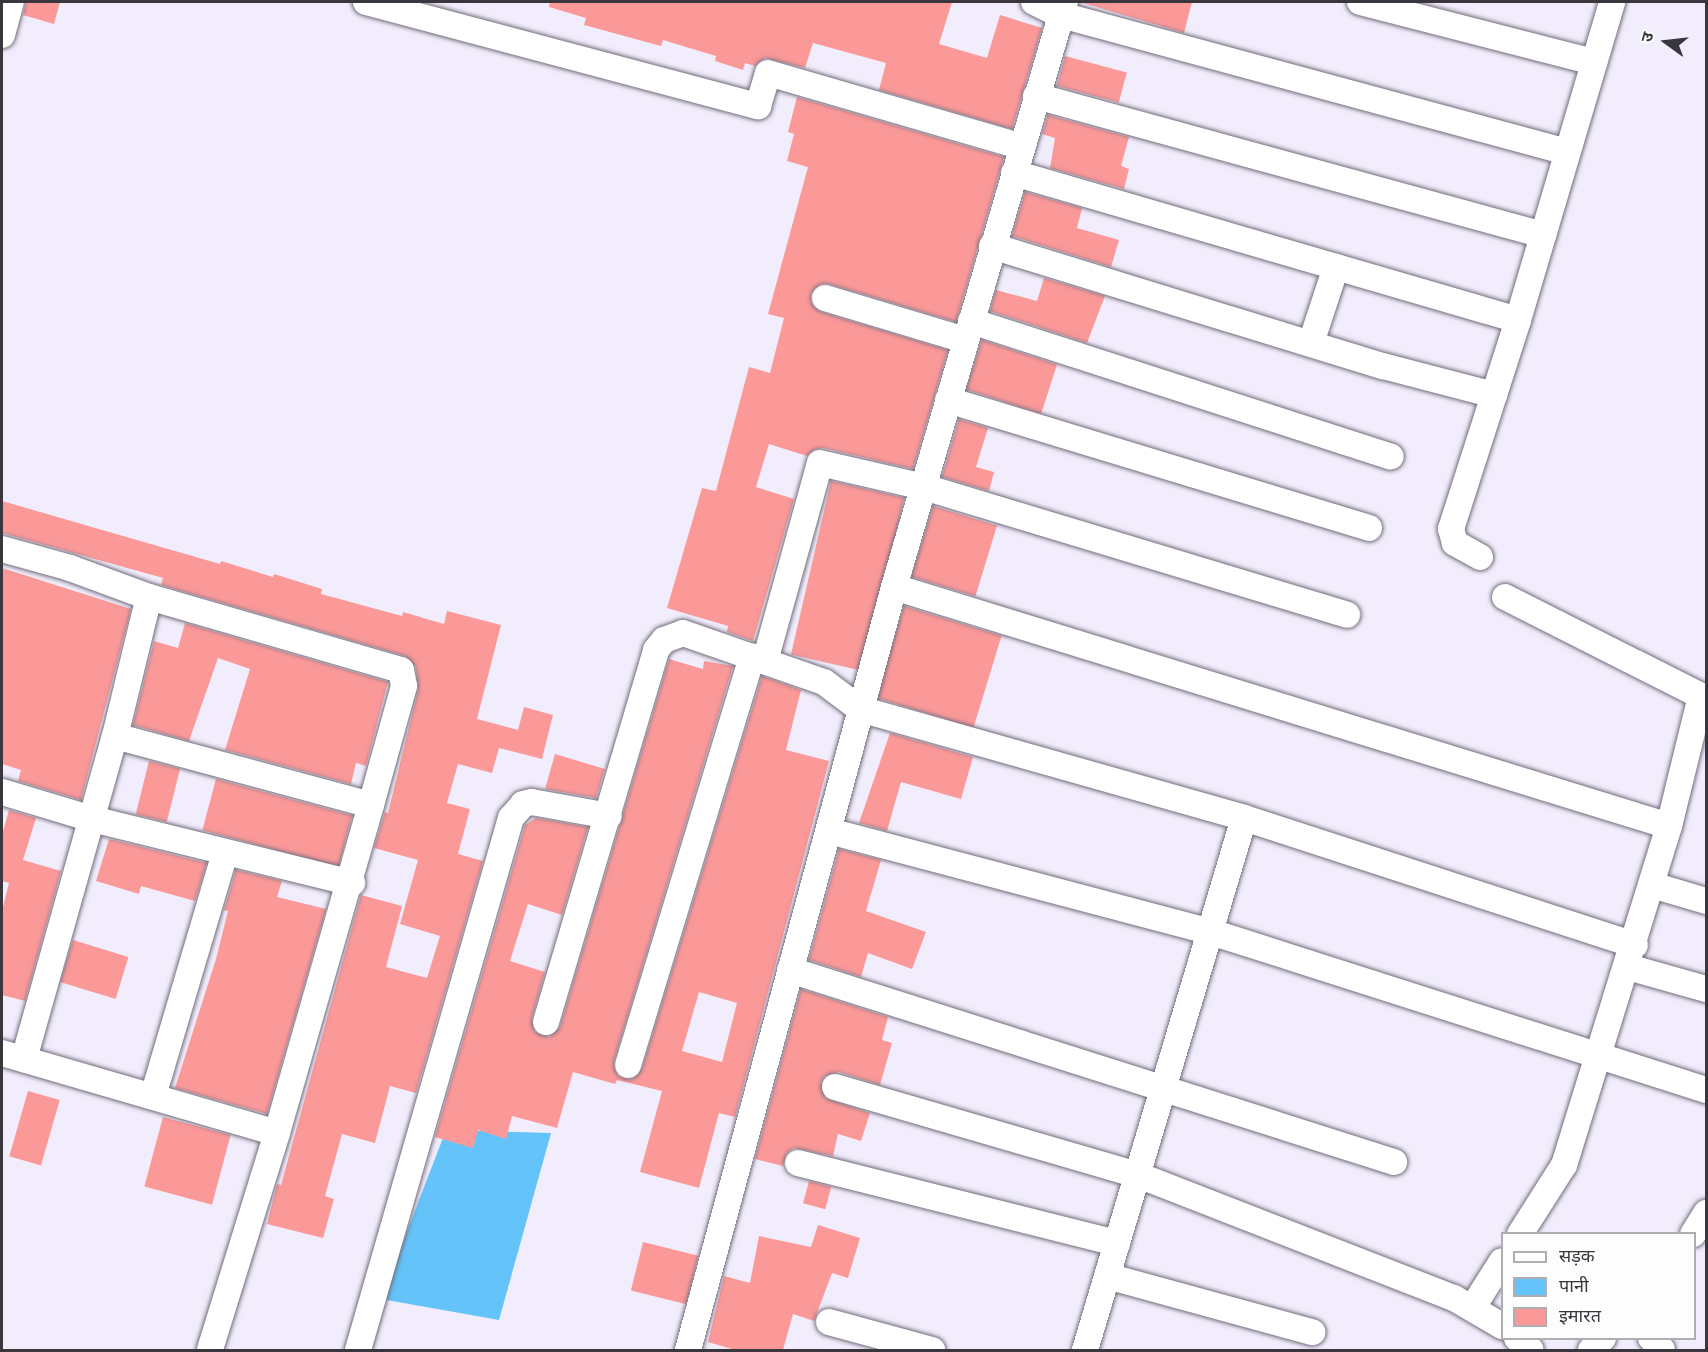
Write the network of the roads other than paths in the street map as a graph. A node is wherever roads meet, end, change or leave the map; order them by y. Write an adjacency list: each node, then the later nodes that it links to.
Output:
1 (10, 2): 7 (street)
2 (366, 2): 10 (street)
3 (1035, 2): 6 (street)
4 (1360, 2): 8 (street)
5 (1612, 2): 8 (street)
6 (1063, 8): 9 (street); 11 (street)
7 (2, 35)
8 (1594, 62): 11 (street)
9 (1036, 96): 10 (street); 13 (street)
10 (1022, 147): 12 (street)
11 (1567, 152): 13 (street)
12 (1014, 173): 14 (street); 15 (street)
13 (1543, 235): 17 (street)
14 (992, 246): 18 (street); 19 (street)
15 (1336, 267): 17 (street); 19 (street)
16 (825, 298): 18 (street)
17 (1518, 320): 20 (street)
18 (968, 331): 21 (street); 22 (street)
19 (1311, 343): 20 (street)
20 (1494, 395): 26 (street)
21 (948, 400): 23 (street); 24 (street)
22 (1391, 457)
23 (924, 487): 27 (street); 30 (street); 31 (street)
24 (1369, 528)
25 (2, 549): 28 (street)
26 (1480, 557)
27 (894, 587): 33 (street); 40 (street)
28 (149, 597): 34 (street); 36 (street)
29 (1505, 597): 32 (street)
30 (1347, 615)
31 (759, 658): 33 (street); 37 (street); 53 (street)
32 (1705, 695): 40 (street)
33 (860, 709): 38 (street); 41 (street)
34 (116, 736): 36 (street); 39 (street)
35 (2, 792): 39 (street)
36 (371, 805): 43 (street)
37 (609, 816): 50 (street); 74 (street)
38 (1244, 818): 46 (street); 47 (street)
39 (92, 819): 42 (street); 51 (street)
40 (1669, 826): 44 (street)
41 (829, 831): 46 (street); 48 (street)
42 (225, 853): 43 (street); 57 (street)
43 (352, 883): 58 (street)
44 (1652, 885): 45 (street); 47 (street)
45 (1707, 901)
46 (1211, 932): 52 (street); 55 (street)
47 (1631, 956): 49 (street); 52 (street)
48 (790, 970): 55 (street); 75 (street)
49 (1707, 989)
50 (546, 1022)
51 (13, 1056): 57 (street)
52 (1599, 1057): 56 (street); 63 (street)
53 (628, 1065)
54 (835, 1087): 61 (street)
55 (1163, 1090): 59 (street); 61 (street)
56 (1707, 1090)
57 (153, 1096): 58 (street)
58 (277, 1133): 73 (street)
59 (1394, 1162)
60 (798, 1163): 65 (street)
61 (1138, 1175): 65 (street); 68 (street)
62 (1707, 1213): 64 (street)
63 (1521, 1232)
64 (1694, 1232)
65 (1117, 1243): 67 (street)
66 (1501, 1264): 68 (street)
67 (1107, 1276): 71 (street); 77 (street)
68 (1473, 1307): 70 (street)
69 (829, 1322): 76 (street)
70 (1501, 1325)
71 (1312, 1332)
72 (1519, 1340): 78 (street)
73 (210, 1350)
74 (358, 1350)
75 (688, 1350)
76 (932, 1350)
77 (1085, 1350)
78 (1531, 1350)

